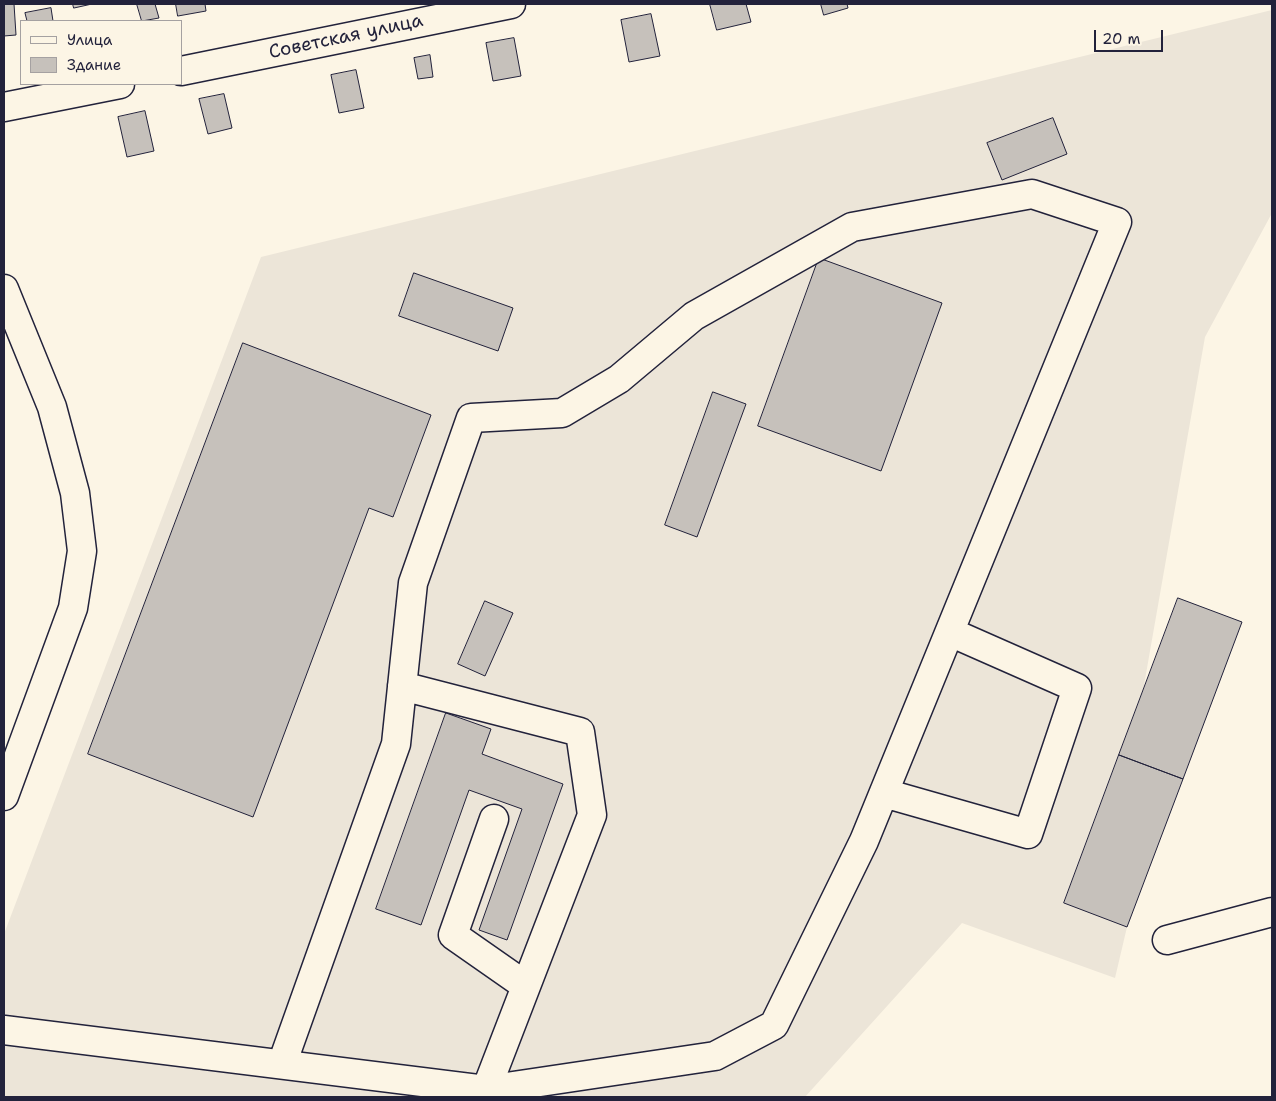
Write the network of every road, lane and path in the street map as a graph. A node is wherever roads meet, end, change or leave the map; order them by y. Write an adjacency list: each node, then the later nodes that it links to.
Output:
1 (511, 4): 2 (street, Советская улица)
2 (182, 71)
3 (115, 85): 4 (street)
4 (4, 108)
5 (4, 289): 8 (street)
6 (950, 632): 7 (street); 9 (street); 9 (street)
7 (402, 686): 14 (street); 16 (street)
8 (9, 765): 10 (street)
9 (884, 793): 17 (street)
10 (4, 796)
11 (494, 819): 14 (street)
12 (1272, 912): 13 (street)
13 (1167, 940)
14 (526, 986): 17 (street)
15 (4, 1030): 16 (street)
16 (282, 1064): 17 (street)
17 (486, 1090)

